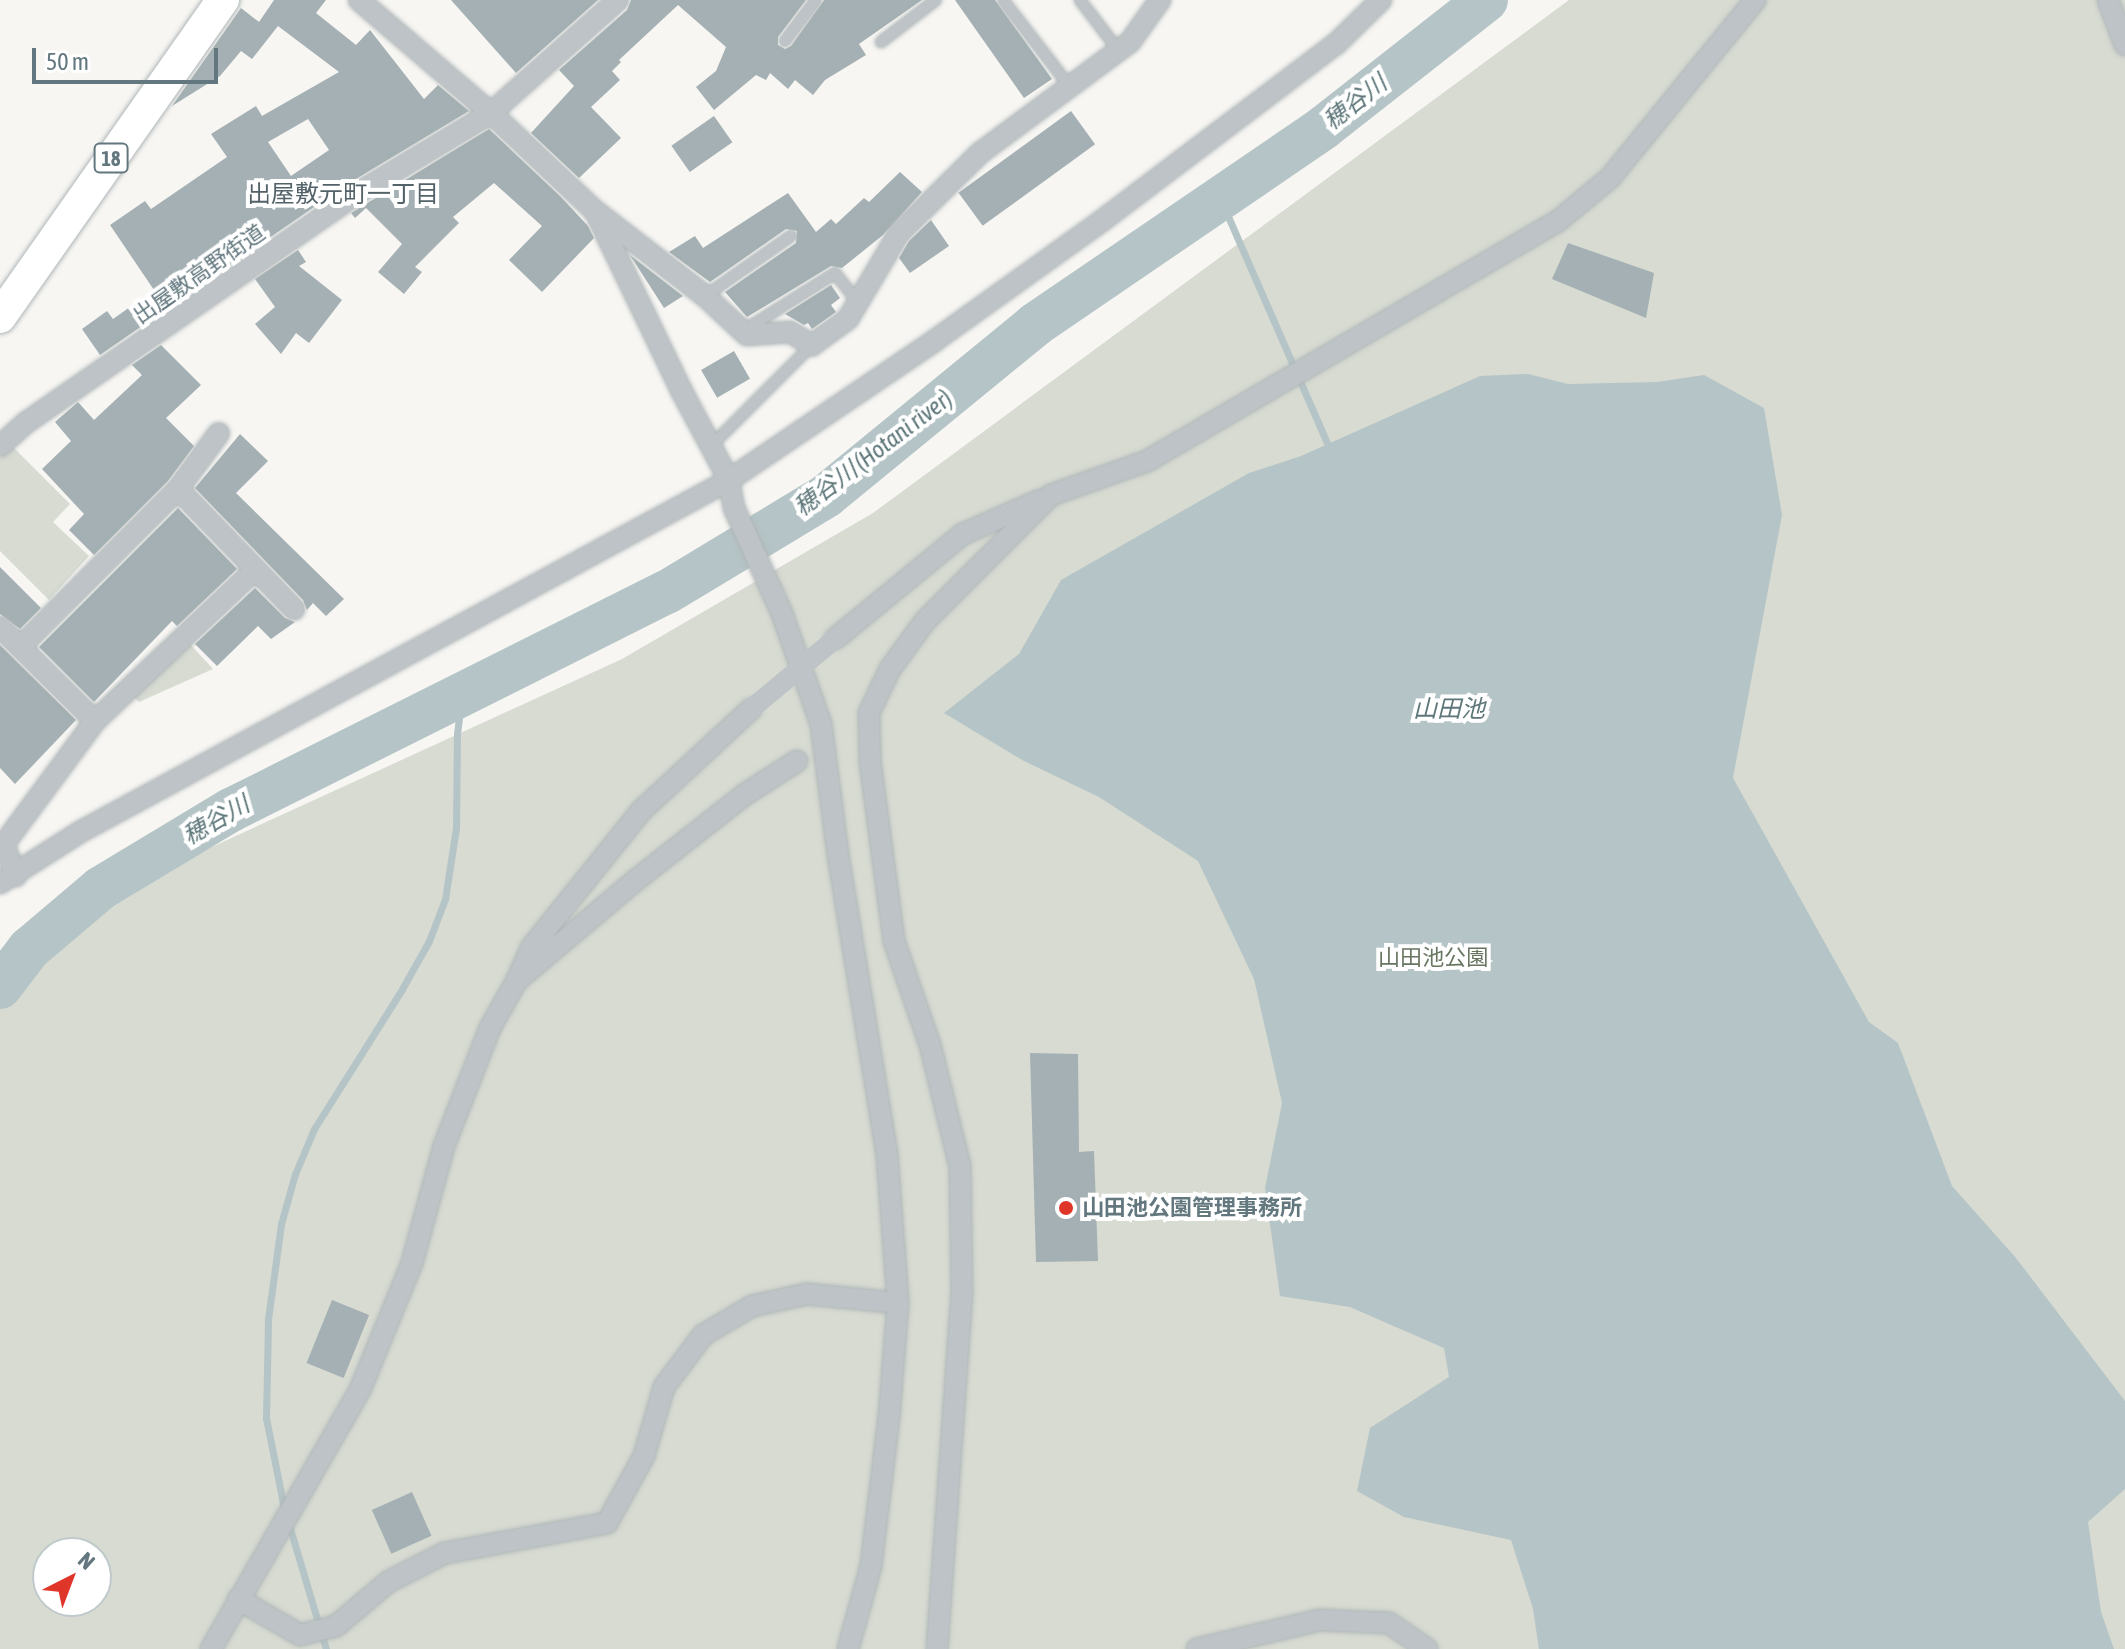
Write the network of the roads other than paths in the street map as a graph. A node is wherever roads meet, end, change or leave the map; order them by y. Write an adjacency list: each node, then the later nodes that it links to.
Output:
1 (223, 0): 22 (main road, 18)
2 (359, 0): 17 (street)
3 (618, 0): 17 (street, 出屋敷高野街道)
4 (816, 0): 12 (lane)
5 (936, 0): 13 (lane)
6 (1003, 0): 16 (lane)
7 (1080, 0): 15 (lane)
8 (1160, 0): 15 (street)
9 (1381, 0): 28 (street)
10 (1755, 0): 30 (street)
11 (2108, 0): 14 (street)
12 (785, 41)
13 (881, 42)
14 (2125, 45)
15 (1119, 51): 16 (street)
16 (1070, 87): 21 (street)
17 (491, 113): 18 (street); 26 (street, 出屋敷高野街道)
18 (595, 211): 20 (street); 27 (street)
19 (791, 236): 20 (lane)
20 (705, 296): 23 (street)
21 (858, 302): 23 (lane); 24 (street)
22 (0, 317)
23 (743, 331): 24 (street)
24 (812, 345): 27 (lane)
25 (219, 433): 29 (street)
26 (0, 446)
27 (711, 446): 28 (street)
28 (729, 480): 37 (street); 39 (street)
29 (178, 489): 31 (street); 34 (street)
30 (1051, 495): 38 (street, bridge); 43 (street)
31 (256, 569): 32 (street); 35 (street)
32 (294, 609)
33 (0, 627): 34 (street)
34 (20, 647): 35 (street)
35 (95, 721): 37 (street)
36 (797, 761): 38 (street)
37 (8, 880)
38 (517, 980): 40 (street)
39 (898, 1303): 40 (street); 42 (street)
40 (238, 1599): 41 (street)
41 (211, 1649)
42 (848, 1649)
43 (937, 1649)
44 (1197, 1649): 45 (street)
45 (1427, 1649)

